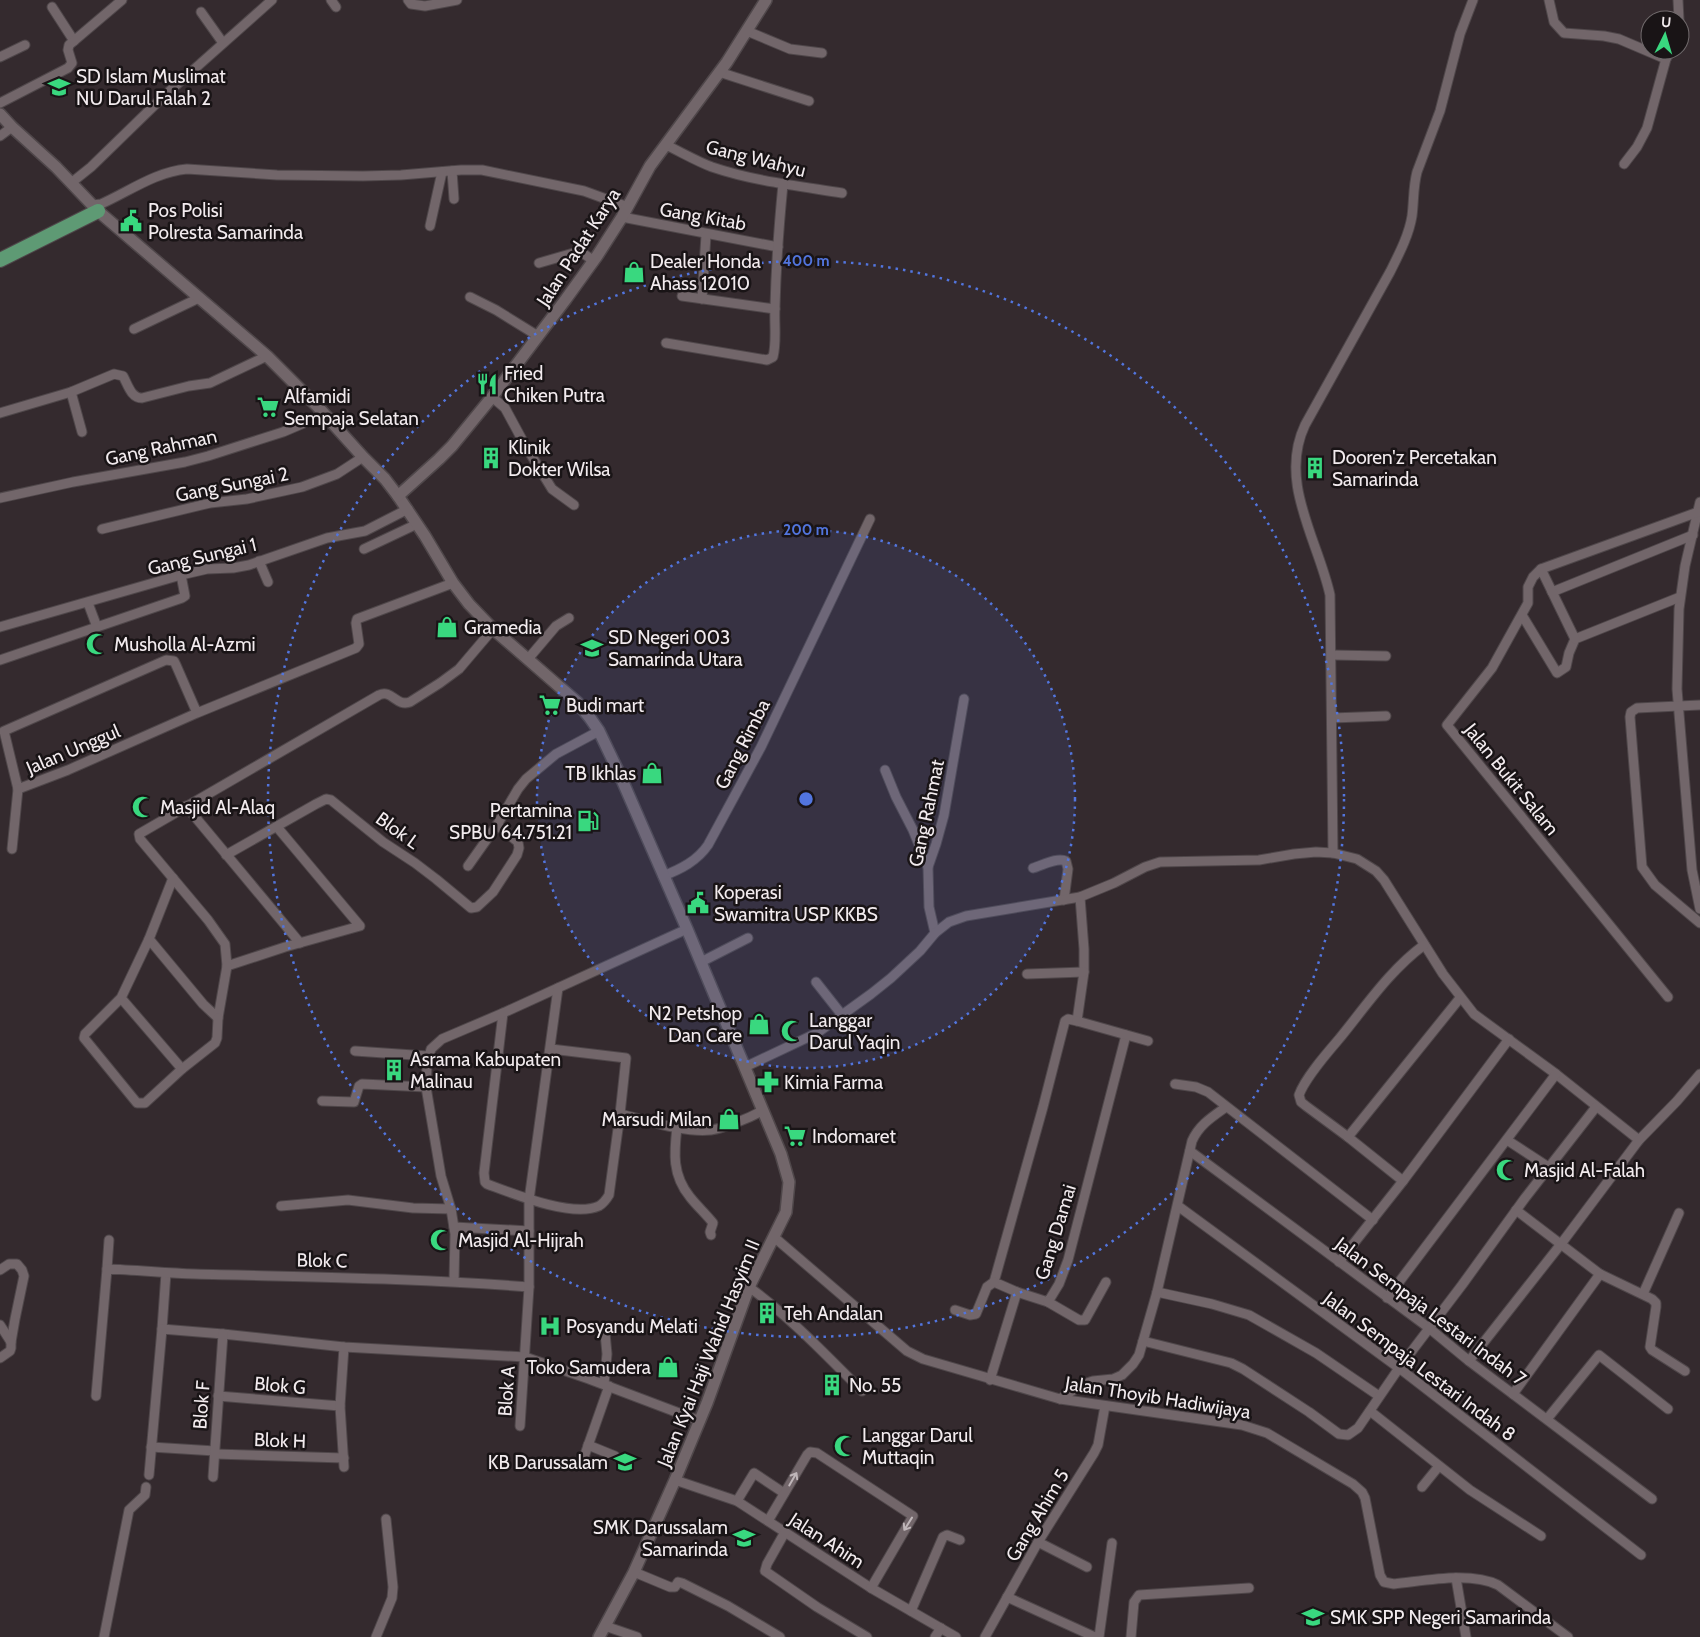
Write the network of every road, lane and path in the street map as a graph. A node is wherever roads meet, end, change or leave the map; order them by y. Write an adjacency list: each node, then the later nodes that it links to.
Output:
1 (122, 0): 11 (street)
2 (272, 0): 12 (street)
3 (408, 0): 4 (street)
4 (457, 0)
5 (766, 0): 10 (street, Jalan Padat Karya)
6 (1473, 0): 81 (street)
7 (1549, 0): 14 (street)
8 (52, 7): 11 (street)
9 (201, 12): 12 (street)
10 (747, 31): 15 (street); 18 (street, Jalan Padat Karya)
11 (74, 40): 20 (street)
12 (223, 43): 28 (street)
13 (25, 45): 16 (street)
14 (1640, 48)
15 (822, 53)
16 (0, 57)
17 (1666, 60): 25 (street)
18 (719, 72): 19 (street); 24 (street, Jalan Padat Karya)
19 (809, 101)
20 (0, 104)
21 (0, 114): 22 (street, Jalan Kyai Haji Wahid Hasyim II)
22 (12, 127): 23 (street); 28 (street, Jalan Kyai Haji Wahid Hasyim II)
23 (0, 136)
24 (666, 145): 29 (street, Gang Wahyu); 33 (street, Jalan Padat Karya)
25 (1624, 164)
26 (452, 171): 27 (street); 31 (street); 33 (street)
27 (442, 172): 32 (street); 35 (street)
28 (72, 183): 32 (street, Jalan Kyai Haji Wahid Hasyim II)
29 (783, 184): 30 (street, Gang Wahyu); 37 (street)
30 (842, 193)
31 (454, 198)
32 (97, 206): 38 (main road); 39 (main road); 44 (street, Jalan Kyai Haji Wahid Hasyim II)
33 (628, 207): 34 (street, Jalan Padat Karya)
34 (622, 218): 36 (street, Gang Kitab); 40 (street, Jalan Padat Karya)
35 (430, 226)
36 (706, 234): 37 (street, Gang Kitab); 45 (street)
37 (778, 247): 46 (street)
38 (0, 252)
39 (0, 260)
40 (594, 260): 41 (street); 48 (street, Jalan Padat Karya)
41 (540, 263)
42 (682, 296): 45 (street)
43 (470, 297): 48 (street)
44 (199, 298): 47 (street); 50 (street, Jalan Kyai Haji Wahid Hasyim II)
45 (702, 299): 46 (street)
46 (775, 309): 49 (street)
47 (134, 329)
48 (538, 336): 52 (street, Jalan Padat Karya)
49 (666, 342)
50 (267, 356): 51 (street); 54 (street, Jalan Kyai Haji Wahid Hasyim II)
51 (71, 392): 53 (street); 55 (street)
52 (492, 397): 57 (street, Jalan Padat Karya); 59 (street)
53 (0, 413)
54 (325, 414): 56 (street, Jalan Kyai Haji Wahid Hasyim II); 58 (street, Gang Rahman)
55 (82, 432)
56 (363, 457): 57 (street, Jalan Kyai Haji Wahid Hasyim II); 64 (street, Gang Sungai 2)
57 (398, 496): 61 (street, Jalan Kyai Haji Wahid Hasyim II)
58 (0, 498)
59 (574, 505)
60 (1699, 507): 65 (street); 68 (street)
61 (408, 509): 63 (street, Jalan Kyai Haji Wahid Hasyim II); 67 (street, Gang Sungai 1)
62 (870, 519): 104 (street, Gang Rimba)
63 (417, 524): 66 (street); 71 (street, Jalan Kyai Haji Wahid Hasyim II)
64 (102, 529)
65 (1693, 535): 72 (street); 73 (street)
66 (364, 548)
67 (259, 561): 69 (street, Gang Sungai 1); 70 (street)
68 (1541, 569): 72 (street); 75 (street, Jalan Bukit Salam)
69 (182, 574): 74 (street, Gang Sungai 1); 78 (street)
70 (268, 582)
71 (453, 584): 79 (street, Jalan Kyai Haji Wahid Hasyim II); 88 (street, Jalan Unggul)
72 (1552, 592): 80 (street)
73 (1680, 597): 80 (street); 87 (street)
74 (88, 603): 77 (street, Gang Sungai 1); 78 (street)
75 (1522, 615): 80 (street); 122 (street, Jalan Bukit Salam)
76 (569, 618): 83 (street)
77 (0, 627)
78 (97, 627): 84 (street)
79 (493, 629): 83 (street, Jalan Kyai Haji Wahid Hasyim II); 95 (street)
80 (1575, 639)
81 (1332, 655): 82 (street); 90 (street)
82 (1386, 656)
83 (528, 659): 92 (street, Jalan Kyai Haji Wahid Hasyim II)
84 (0, 660)
85 (964, 699): 102 (street, Gang Rahmat)
86 (1700, 705): 87 (street)
87 (1679, 706): 108 (street); 109 (street)
88 (197, 713): 91 (street, Jalan Unggul); 94 (street, Jalan Unggul)
89 (1386, 716): 90 (street)
90 (1332, 718): 99 (street)
91 (2, 731): 94 (street, Jalan Unggul)
92 (599, 731): 96 (street); 104 (street, Jalan Kyai Haji Wahid Hasyim II)
93 (885, 770): 102 (street)
94 (18, 789): 98 (street)
95 (186, 806): 100 (street); 105 (street)
96 (497, 825): 97 (street, Blok L); 101 (street)
97 (277, 827): 100 (street); 114 (street)
98 (12, 849)
99 (1333, 853): 106 (street); 115 (street)
100 (226, 855): 114 (street)
101 (468, 866)
102 (928, 867): 111 (street, Gang Rahmat)
103 (1033, 868): 107 (street)
104 (663, 876): 110 (street, Jalan Kyai Haji Wahid Hasyim II)
105 (173, 878): 113 (street); 117 (street)
106 (1080, 897): 107 (street); 118 (street)
107 (1064, 900): 111 (street)
108 (1700, 909)
109 (1700, 923)
110 (687, 929): 116 (street, Jalan Kyai Haji Wahid Hasyim II); 121 (street)
111 (935, 934): 126 (street)
112 (748, 938): 116 (street)
113 (149, 939): 123 (street); 127 (street)
114 (300, 943): 117 (street)
115 (1424, 945): 124 (street); 147 (street)
116 (701, 962): 135 (street, Jalan Kyai Haji Wahid Hasyim II)
117 (227, 966): 127 (street)
118 (1084, 972): 119 (street); 128 (street)
119 (1027, 974)
120 (816, 982): 126 (street)
121 (558, 988): 125 (street); 132 (street, Blok A)
122 (1668, 997)
123 (121, 998): 136 (street); 136 (street)
124 (1460, 998): 130 (street); 147 (street)
125 (503, 1013): 134 (street); 153 (street)
126 (842, 1015): 135 (street)
127 (218, 1018): 136 (street)
128 (1077, 1021): 129 (street); 172 (street)
129 (1126, 1036): 131 (street); 180 (street, Gang Damai)
130 (1509, 1039): 137 (street); 152 (street)
131 (1148, 1041)
132 (551, 1048): 145 (street); 153 (street, Blok A)
133 (355, 1051): 134 (street)
134 (428, 1056): 140 (street)
135 (745, 1068): 144 (street, Jalan Kyai Haji Wahid Hasyim II)
136 (182, 1069)
137 (1556, 1074): 143 (street); 148 (street)
138 (1700, 1074): 149 (street)
139 (1175, 1084): 142 (street)
140 (426, 1087): 141 (street); 156 (street)
141 (322, 1101)
142 (1226, 1107): 150 (street); 159 (street)
143 (1596, 1107): 149 (street); 151 (street)
144 (762, 1111): 146 (street); 163 (street, Jalan Kyai Haji Wahid Hasyim II)
145 (620, 1114): 146 (street); 153 (street)
146 (677, 1127): 162 (street)
147 (1348, 1137): 152 (street)
148 (1507, 1140): 151 (street); 179 (street)
149 (1639, 1140): 165 (street)
150 (1190, 1151): 155 (street); 166 (street, Jalan Sempaja Lestari Indah 7)
151 (1550, 1168): 157 (street)
152 (1403, 1181): 159 (street)
153 (529, 1200): 161 (street, Blok A)
154 (281, 1206): 156 (street)
155 (1178, 1206): 177 (street); 193 (street, Jalan Sempaja Lestari Indah 8)
156 (451, 1209): 160 (street)
157 (1516, 1210): 165 (street); 183 (street)
158 (1679, 1213): 178 (street)
159 (1372, 1220): 166 (street)
160 (454, 1227): 161 (street); 171 (street)
161 (529, 1231): 174 (street, Blok A)
162 (711, 1235)
163 (774, 1237): 175 (street, Jalan Kyai Haji Wahid Hasyim II); 195 (street, Jalan Thoyib Hadiwijaya)
164 (109, 1240): 167 (street)
165 (1561, 1244): 170 (street); 192 (street)
166 (1340, 1262): 179 (street, Jalan Sempaja Lestari Indah 7)
167 (111, 1269): 169 (street, Blok C); 199 (street)
168 (0, 1270): 188 (street)
169 (166, 1273): 171 (street, Blok C); 184 (street)
170 (1600, 1274): 178 (street); 198 (street)
171 (454, 1281): 174 (street, Blok C)
172 (994, 1282): 176 (street, Gang Damai); 181 (street)
173 (1106, 1282): 180 (street)
174 (529, 1287): 190 (street, Blok A)
175 (749, 1288): 197 (street); 208 (street, Jalan Kyai Haji Wahid Hasyim II)
176 (1017, 1292): 180 (street, Gang Damai); 195 (street)
177 (1157, 1292): 187 (street); 201 (street)
178 (1643, 1294): 194 (street)
179 (1387, 1298): 183 (street, Jalan Sempaja Lestari Indah 7)
180 (1048, 1302)
181 (955, 1310)
182 (0, 1325): 188 (street)
183 (1429, 1328): 192 (street, Jalan Sempaja Lestari Indah 7); 193 (street)
184 (162, 1329): 186 (street); 211 (street)
185 (605, 1333): 196 (street)
186 (222, 1334): 189 (street); 200 (street, Blok F)
187 (1143, 1341): 202 (street); 206 (street)
188 (11, 1342): 191 (street)
189 (344, 1347): 190 (street); 203 (street)
190 (525, 1357): 196 (street); 209 (street, Blok A)
191 (0, 1358)
192 (1469, 1361): 198 (street, Jalan Sempaja Lestari Indah 7)
193 (1398, 1368): 201 (street); 231 (street, Jalan Sempaja Lestari Indah 8)
194 (1685, 1371)
195 (990, 1380): 202 (street, Jalan Thoyib Hadiwijaya)
196 (607, 1385): 208 (street); 210 (street)
197 (862, 1391)
198 (1513, 1394): 207 (street, Jalan Sempaja Lestari Indah 7)
199 (96, 1396)
200 (218, 1396): 203 (street, Blok G); 212 (street, Blok F)
201 (1379, 1396): 206 (street)
202 (1060, 1399): 204 (street, Jalan Thoyib Hadiwijaya)
203 (340, 1406): 212 (street, Blok H)
204 (1104, 1406): 229 (street, Gang Ahim 5); 234 (street, Jalan Thoyib Hadiwijaya)
205 (1668, 1409): 207 (street)
206 (1370, 1411): 215 (street)
207 (1546, 1420): 222 (street, Jalan Sempaja Lestari Indah 7)
208 (700, 1421): 218 (street, Jalan Kyai Haji Wahid Hasyim II)
209 (520, 1426)
210 (588, 1445): 213 (street); 214 (street)
211 (151, 1447): 212 (street, Blok H); 216 (street)
212 (215, 1453): 217 (street, Blok F)
213 (615, 1456)
214 (583, 1460)
215 (1439, 1466): 220 (street); 227 (street)
216 (149, 1475)
217 (213, 1478)
218 (675, 1480): 223 (street, Jalan Ahim); 233 (street, Jalan Kyai Haji Wahid Hasyim II)
219 (146, 1487): 241 (street)
220 (1422, 1487)
221 (784, 1493): 223 (street); 225 (street); 235 (street, one-way to 235)
222 (1652, 1499)
223 (738, 1501): 225 (street, Jalan Ahim)
224 (386, 1519): 242 (street)
225 (768, 1521): 226 (street, Jalan Ahim)
226 (785, 1532): 235 (street, Jalan Ahim); 246 (street)
227 (1541, 1536)
228 (960, 1540): 238 (street)
229 (1038, 1542): 232 (street); 237 (street, Gang Ahim 5)
230 (1112, 1543): 250 (street)
231 (1641, 1555)
232 (1087, 1567)
233 (634, 1572): 239 (street, Jalan Kyai Haji Wahid Hasyim II); 245 (street)
234 (1456, 1578): 252 (street); 253 (street, Jalan Thoyib Hadiwijaya)
235 (871, 1588): 238 (street, Jalan Ahim)
236 (1249, 1588): 251 (street)
237 (1007, 1597): 249 (street, Gang Ahim 5); 250 (street)
238 (911, 1611): 240 (street, Jalan Ahim)
239 (605, 1626): 243 (street, Jalan Kyai Haji Wahid Hasyim II); 244 (street)
240 (940, 1628): 247 (street); 248 (street, Jalan Ahim)
241 (104, 1637)
242 (376, 1637)
243 (599, 1637)
244 (637, 1637)
245 (780, 1637)
246 (867, 1637)
247 (935, 1637)
248 (956, 1637)
249 (985, 1637)
250 (1097, 1637)
251 (1131, 1637)
252 (1466, 1637)
253 (1568, 1637)

